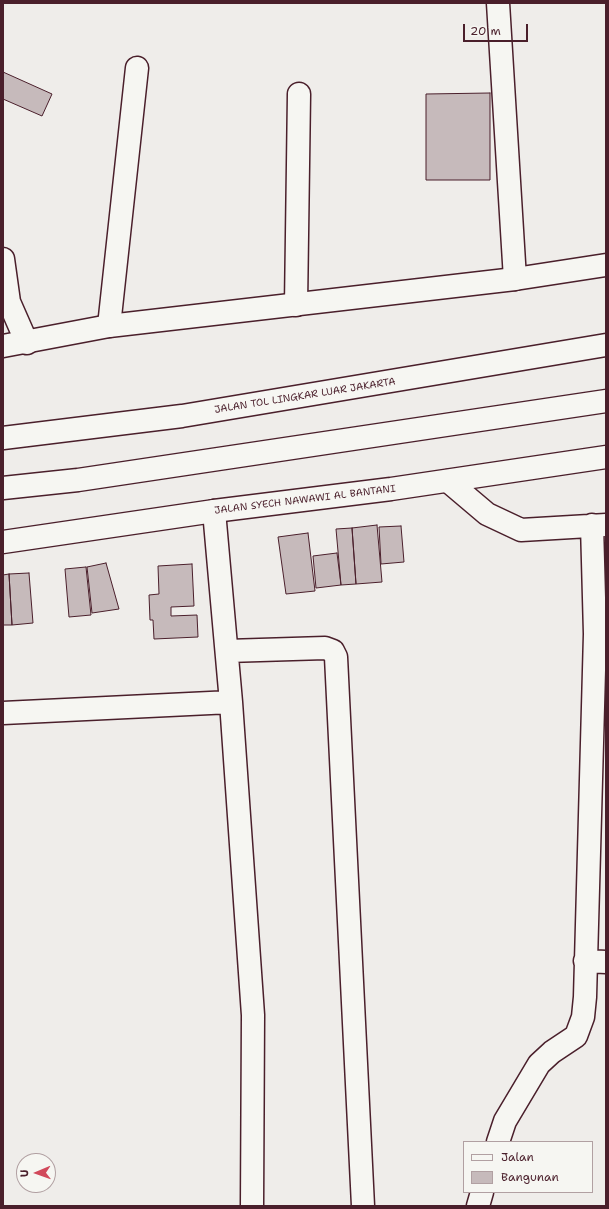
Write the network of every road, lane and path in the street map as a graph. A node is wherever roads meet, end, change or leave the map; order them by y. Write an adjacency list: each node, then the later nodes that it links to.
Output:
1 (498, 3): 6 (main road)
2 (137, 68): 8 (main road)
3 (299, 94): 7 (main road)
4 (3, 260): 9 (main road)
5 (606, 265): 6 (main road)
6 (515, 279): 7 (main road)
7 (296, 305): 8 (main road)
8 (109, 326): 9 (main road)
9 (27, 343): 11 (main road)
10 (606, 345): 13 (main road, JALAN TOL LINGKAR LUAR JAKARTA)
11 (3, 346)
12 (606, 401): 16 (main road)
13 (3, 438)
14 (606, 457): 15 (main road, JALAN SYECH NAWAWI AL BANTANI)
15 (448, 481): 17 (main road, JALAN SYECH NAWAWI AL BANTANI); 18 (main road)
16 (3, 488)
17 (214, 511): 19 (main road, JALAN SYECH NAWAWI AL BANTANI); 20 (main road)
18 (599, 525): 23 (main road)
19 (3, 542)
20 (227, 651): 21 (main road); 27 (main road)
21 (231, 702): 22 (main road); 26 (main road)
22 (3, 713)
23 (596, 962): 24 (main road)
24 (498, 1141)
25 (482, 1193): 28 (main road)
26 (252, 1206)
27 (363, 1206)
28 (478, 1206)

